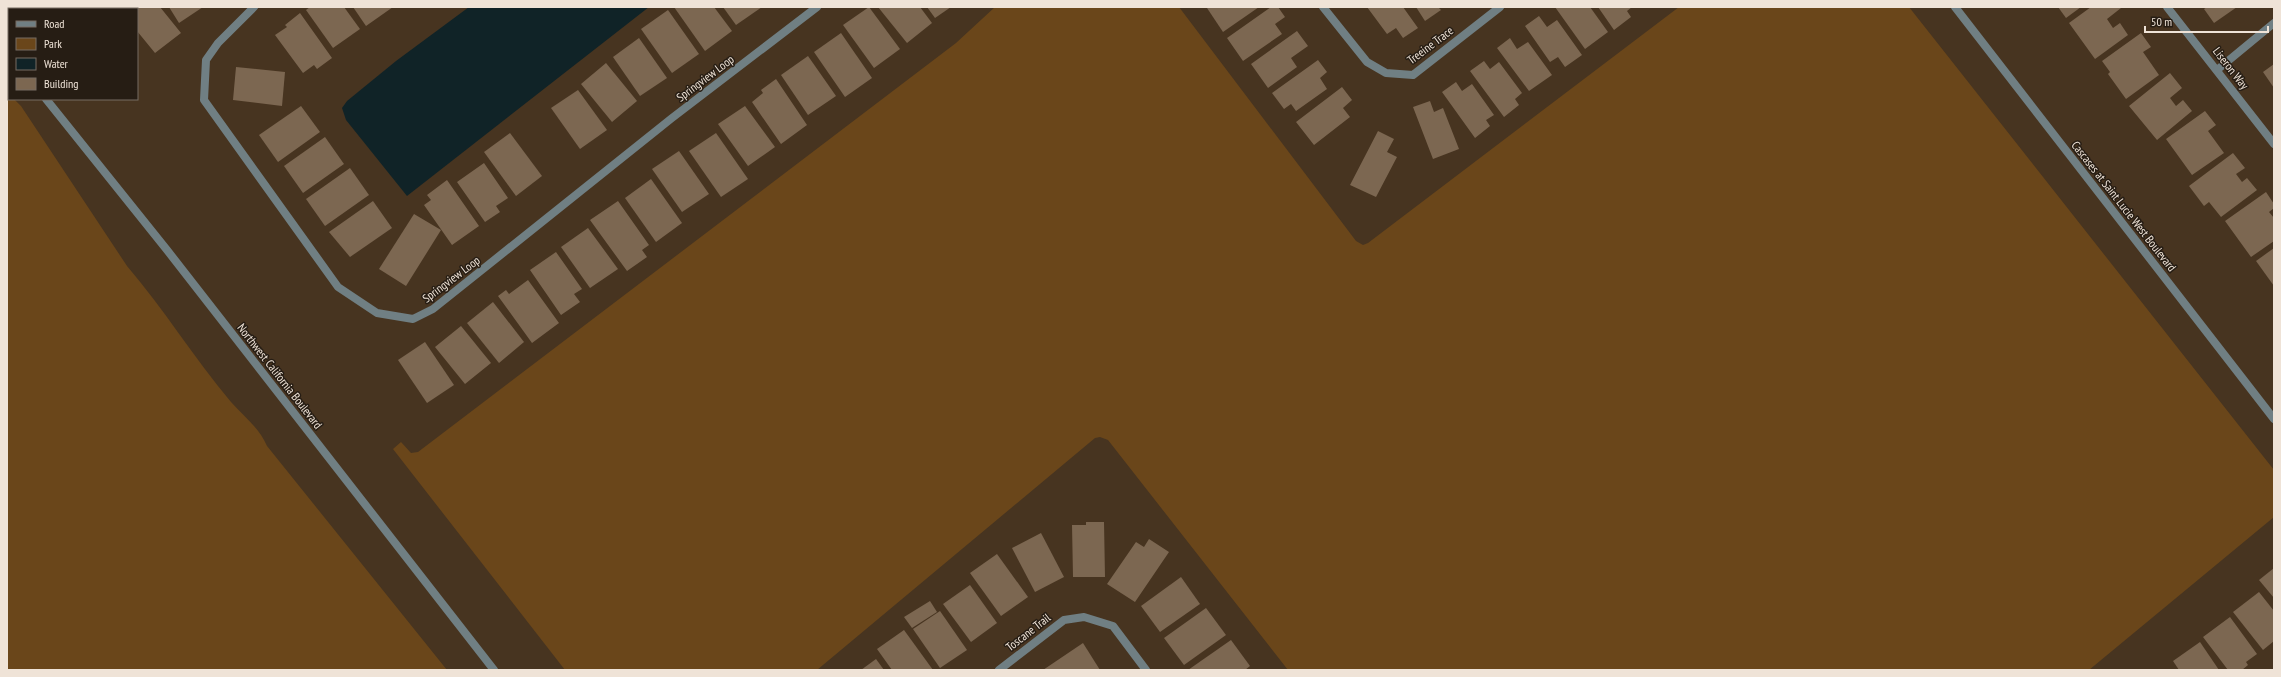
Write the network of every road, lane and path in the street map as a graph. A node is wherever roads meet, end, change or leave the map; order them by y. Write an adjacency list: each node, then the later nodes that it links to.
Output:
1 (254, 7): 2 (street, Springview Loop)
2 (817, 7)
3 (1323, 7): 4 (street, Treeine Trace)
4 (1500, 7)
5 (1956, 7): 11 (street, Cascases at Saint Lucie West Boulevard)
6 (2167, 7): 8 (street, Liseron Way)
7 (2274, 23): 8 (street)
8 (2217, 70): 10 (street, Liseron Way)
9 (47, 100): 12 (street, Northwest California Boulevard)
10 (2274, 144)
11 (2274, 419)
12 (494, 670)
13 (999, 670): 14 (street, Toscane Trail)
14 (1146, 670)

